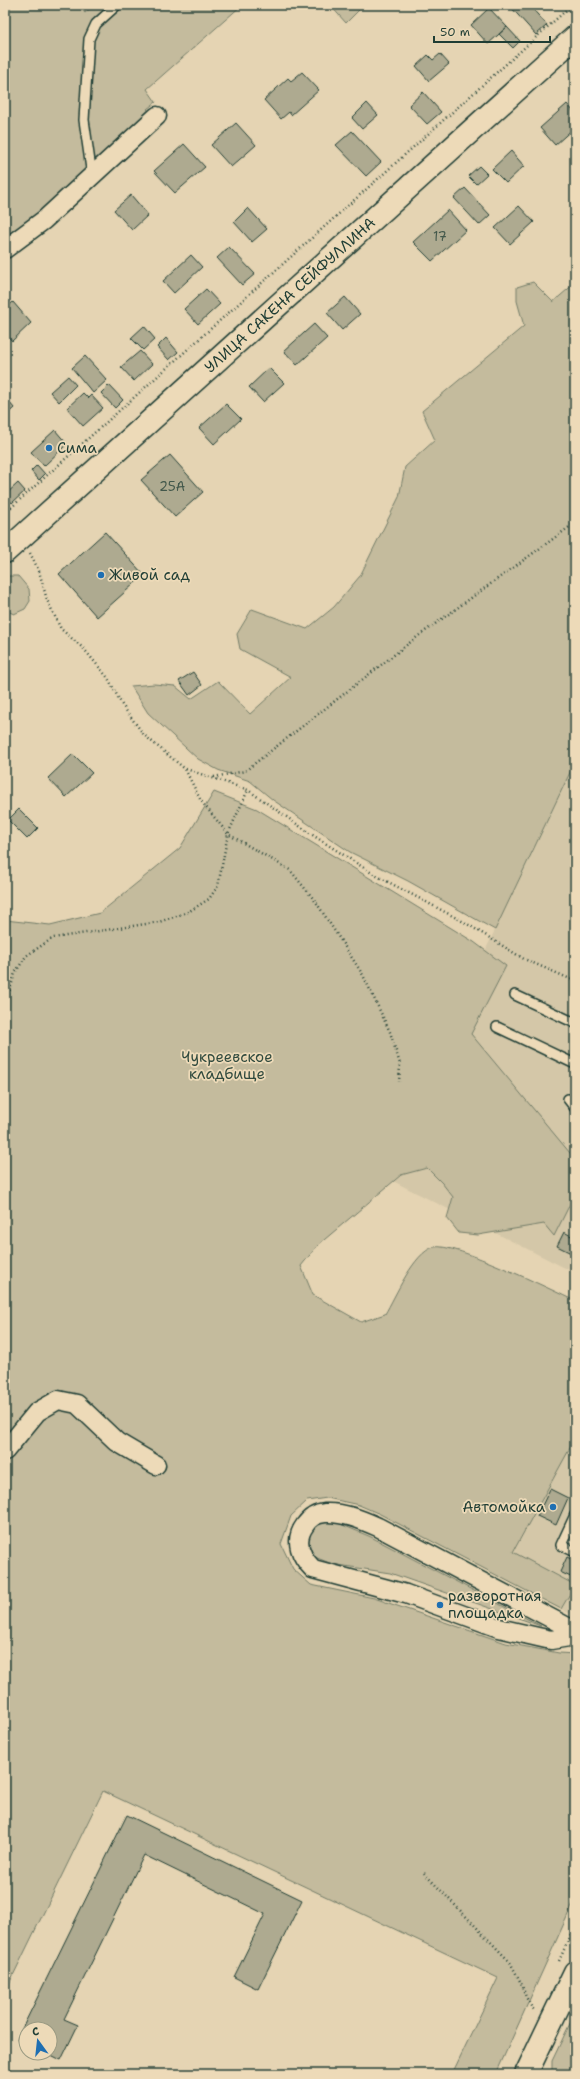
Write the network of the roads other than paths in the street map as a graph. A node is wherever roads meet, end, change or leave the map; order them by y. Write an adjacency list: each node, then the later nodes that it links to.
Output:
1 (117, 5): 4 (lane)
2 (575, 37): 6 (main road, УЛИЦА САКЕНА СЕЙФУЛЛИНА)
3 (157, 116): 4 (street)
4 (92, 176): 5 (street)
5 (5, 249)
6 (5, 552)
7 (515, 995): 8 (lane)
8 (575, 1024)
9 (497, 1027): 10 (lane)
10 (575, 1064)
11 (568, 1099): 12 (lane)
12 (575, 1108)
13 (5, 1451): 14 (street)
14 (156, 1464)
15 (575, 1515): 16 (lane)
16 (575, 1552)
17 (575, 1631): 18 (street)
18 (575, 1636)
19 (575, 1972): 20 (main road)
20 (526, 2074)

